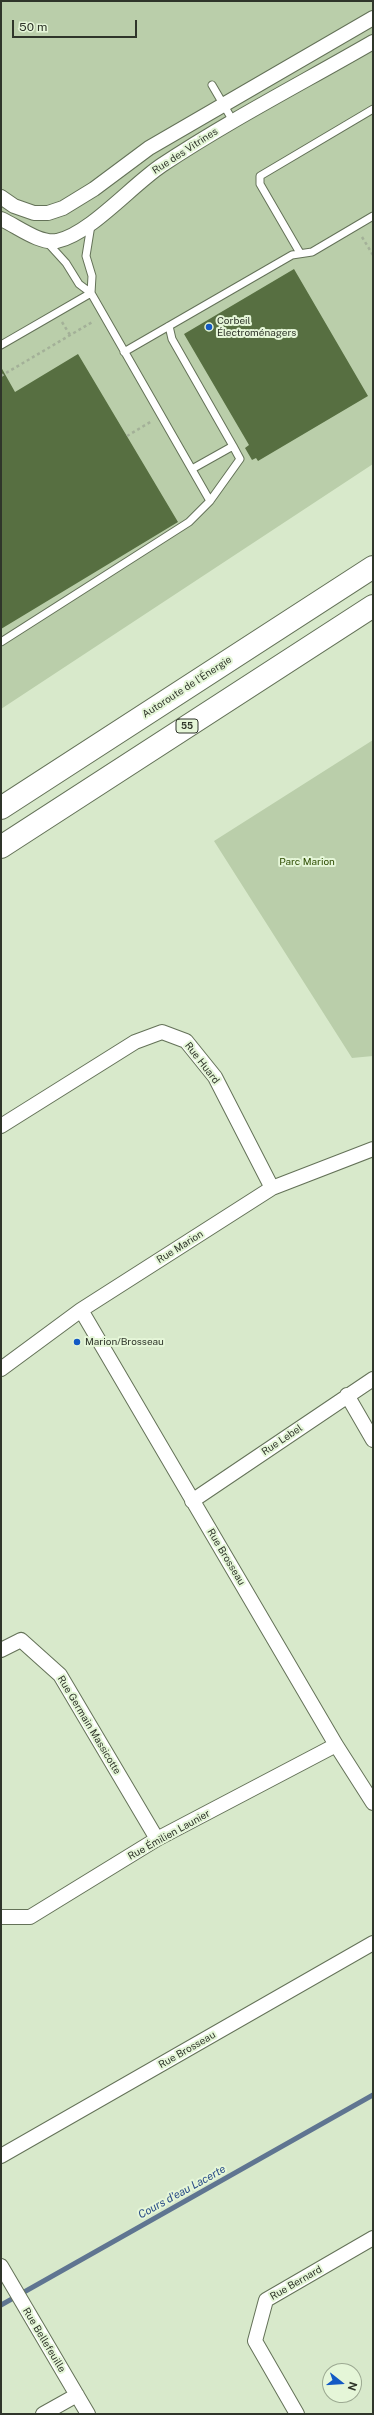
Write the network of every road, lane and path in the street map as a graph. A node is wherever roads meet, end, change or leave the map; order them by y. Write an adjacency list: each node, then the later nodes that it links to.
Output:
1 (373, 18): 4 (street, Rue des Vitrines)
2 (373, 42): 6 (street, Rue des Vitrines)
3 (212, 85): 4 (lane)
4 (223, 104): 6 (lane); 7 (street, Rue des Vitrines)
5 (373, 110): 13 (lane)
6 (233, 122): 10 (street, Rue des Vitrines)
7 (1, 197)
8 (373, 216): 13 (lane)
9 (1, 219): 12 (street)
10 (92, 222): 12 (street, Rue des Vitrines); 15 (lane)
11 (362, 237): 14 (path)
12 (45, 240): 15 (lane)
13 (300, 254): 18 (lane)
14 (373, 255)
15 (91, 293): 20 (lane); 21 (lane)
16 (61, 321): 19 (path)
17 (93, 321): 19 (path)
18 (169, 326): 21 (lane); 25 (lane)
19 (70, 335): 22 (path)
20 (1, 345)
21 (124, 352): 26 (lane)
22 (1, 376)
23 (140, 428): 24 (path)
24 (127, 436)
25 (233, 446): 26 (lane); 27 (lane)
26 (192, 469): 27 (lane)
27 (210, 501): 30 (lane)
28 (373, 567): 31 (highway, Autoroute de l'Énergie)
29 (373, 606): 34 (highway, 55)
30 (1, 642)
31 (59, 771): 32 (highway); 33 (highway, Autoroute de l'Énergie)
32 (1, 796)
33 (1, 808)
34 (1, 847)
35 (1, 1126): 37 (street, Rue Huard)
36 (373, 1149): 37 (street, Rue Marion)
37 (272, 1188): 38 (street, Rue Marion)
38 (81, 1310): 39 (street, Rue Marion); 43 (street, Rue Brosseau)
39 (1, 1369)
40 (373, 1379): 41 (street, Rue Lebel)
41 (347, 1396): 42 (street); 43 (street, Rue Lebel)
42 (373, 1440)
43 (192, 1501): 45 (street, Rue Brosseau)
44 (1, 1650): 47 (street, Rue Germain Massicotte)
45 (336, 1745): 46 (street, Rue Brosseau); 47 (street, Rue Émilien Launier)
46 (373, 1803)
47 (157, 1839): 48 (street, Rue Émilien Launier)
48 (1, 1917)
49 (373, 1943): 50 (street, Rue Brosseau)
50 (1, 2156)
51 (373, 2238): 56 (street, Rue Bernard)
52 (1, 2266): 53 (street, Rue Bellefeuille)
53 (77, 2395): 54 (street); 55 (street, Rue Bellefeuille)
54 (43, 2414)
55 (88, 2414)
56 (297, 2414)

